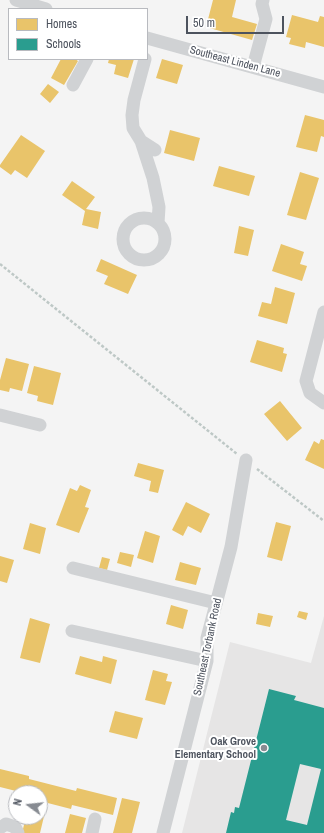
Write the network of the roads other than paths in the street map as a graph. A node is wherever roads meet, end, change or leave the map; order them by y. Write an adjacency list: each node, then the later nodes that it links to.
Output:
1 (16, 0): 3 (street)
2 (264, 0): 7 (street)
3 (40, 5)
4 (148, 43): 7 (street, Southeast Linden Lane)
5 (86, 60): 8 (street)
6 (145, 60): 10 (street)
7 (253, 67): 9 (street, Southeast Linden Lane)
8 (73, 84)
9 (324, 87)
10 (140, 142): 11 (street); 12 (street)
11 (155, 150)
12 (158, 223)
13 (324, 312): 14 (street)
14 (324, 403)
15 (0, 414): 16 (street)
16 (40, 425)
17 (246, 460): 19 (street, Southeast Torbank Road)
18 (73, 568): 19 (street)
19 (216, 604): 21 (street, Southeast Torbank Road)
20 (72, 631): 21 (street)
21 (207, 661): 26 (street, Southeast Torbank Road)
22 (95, 819): 25 (street)
23 (0, 828): 24 (street)
24 (18, 833)
25 (92, 833)
26 (163, 833)

